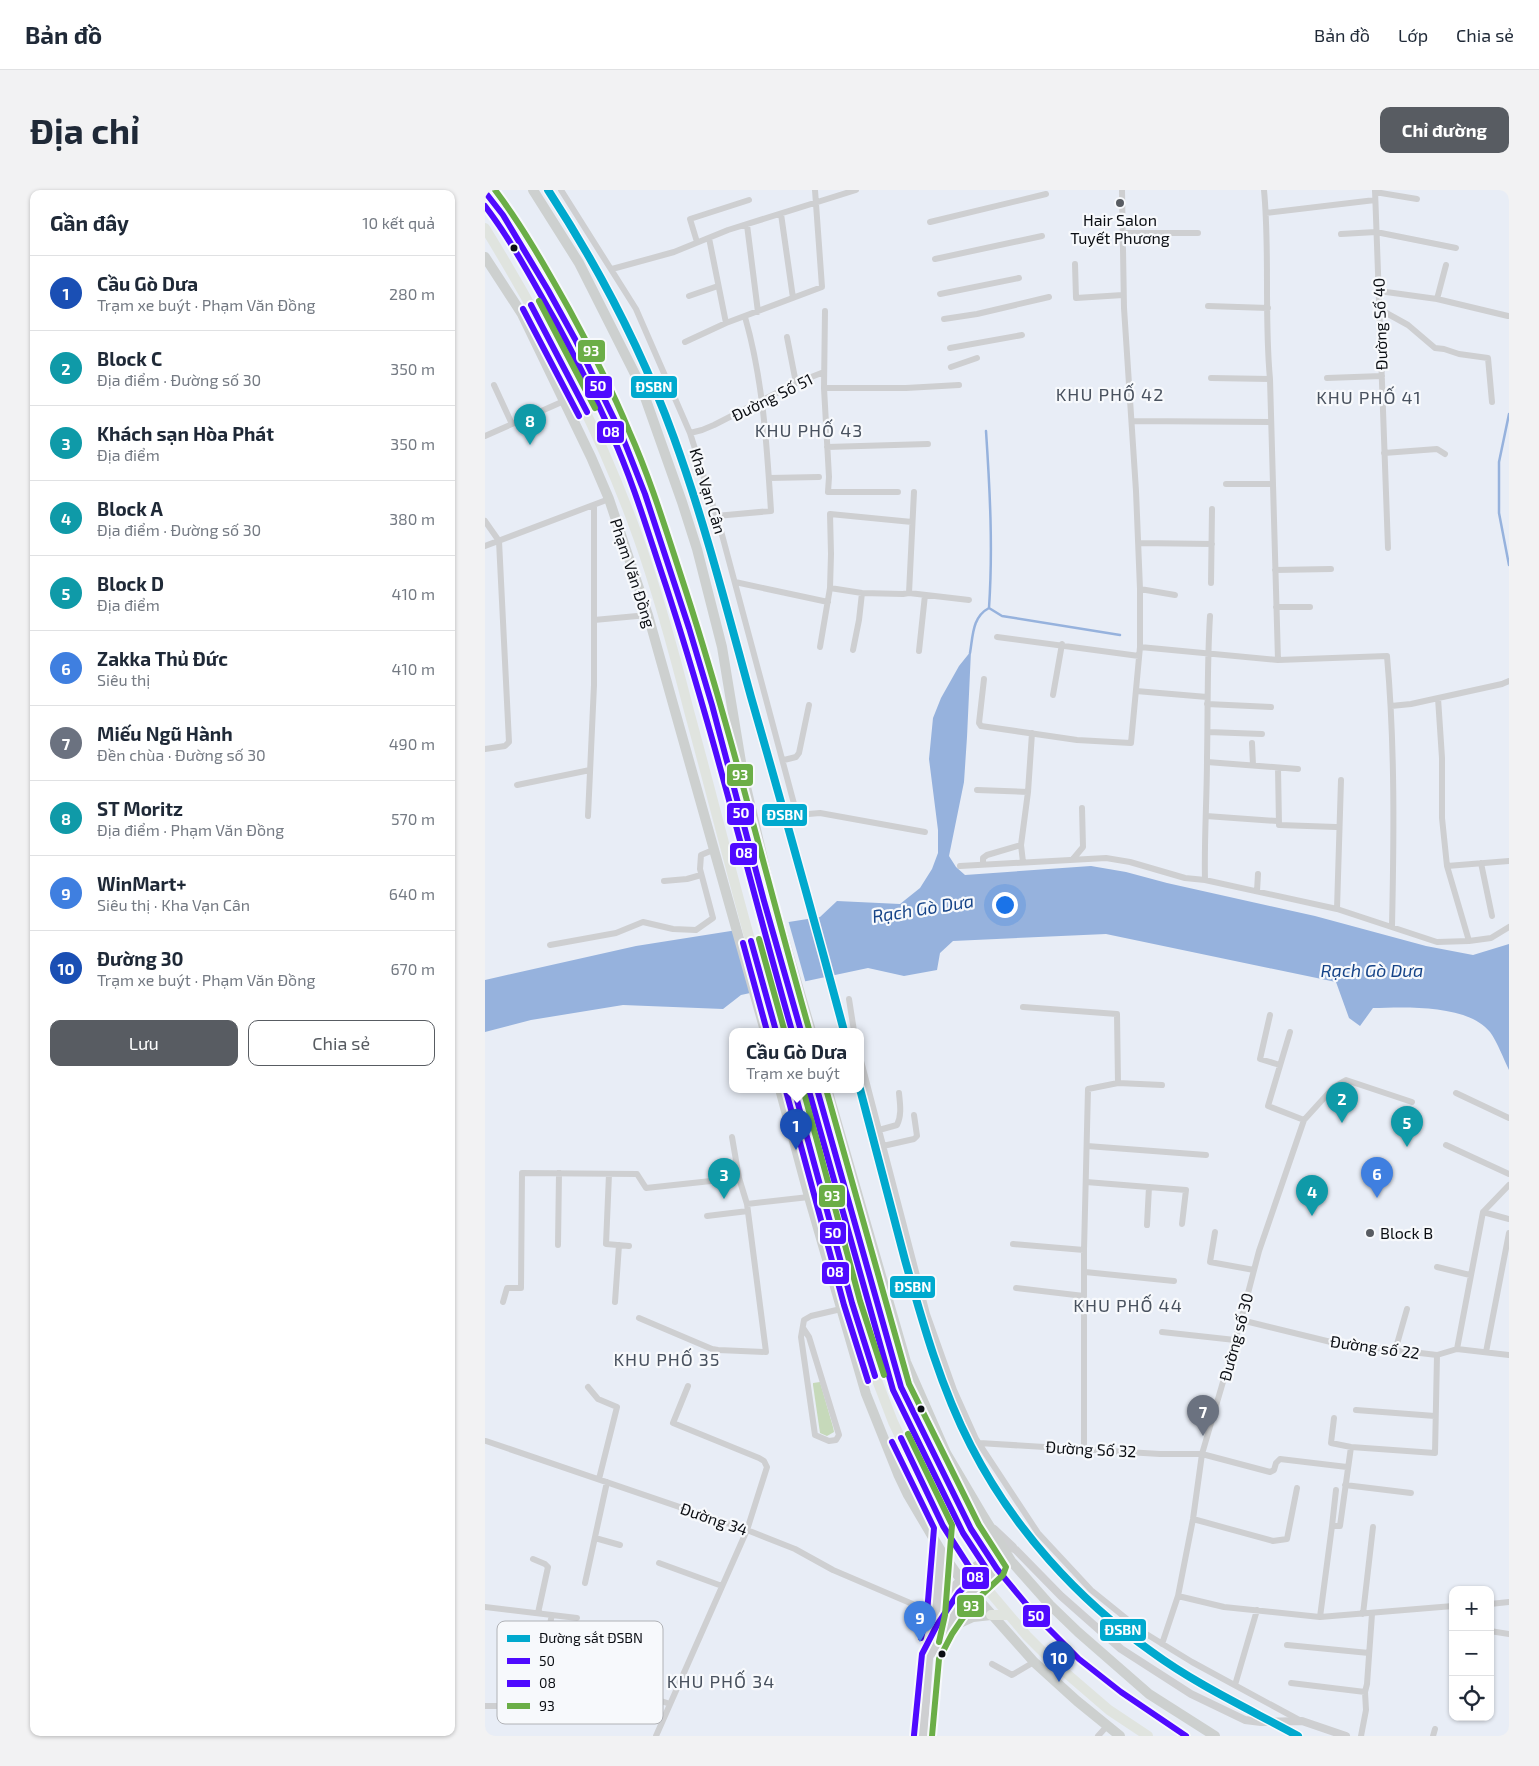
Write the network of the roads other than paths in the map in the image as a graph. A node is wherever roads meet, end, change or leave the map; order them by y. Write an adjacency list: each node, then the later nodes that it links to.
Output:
1 (533, 190): 150 (main road)
2 (561, 190): 31 (street, Kha Vạn Cân)
3 (815, 190): 13 (street)
4 (856, 190): 13 (street)
5 (1122, 190): 20 (street)
6 (1264, 190): 14 (street)
7 (1375, 191): 10 (street); 12 (street, Đường Số 40)
8 (485, 192): 162 (highway)
9 (1046, 194): 16 (street)
10 (1417, 199)
11 (749, 200): 25 (street)
12 (1375, 200): 14 (street); 19 (street, Đường Số 40)
13 (815, 202): 15 (street); 39 (street)
14 (1266, 213): 42 (street)
15 (781, 214): 17 (street); 39 (street)
16 (930, 222)
17 (747, 225): 24 (street); 45 (street)
18 (485, 228): 177 (highway, Phạm Văn Đồng)
19 (1376, 232): 22 (street); 26 (street); 34 (street, Đường Số 40)
20 (1122, 233): 21 (street); 36 (street)
21 (1197, 233)
22 (1341, 234)
23 (1042, 236): 28 (street)
24 (709, 238): 25 (street); 33 (street)
25 (697, 242): 31 (street)
26 (1456, 248)
27 (485, 257): 65 (main road, Phạm Văn Đồng)
28 (935, 259)
29 (1075, 264): 36 (street)
30 (1446, 266): 40 (street)
31 (612, 269): 71 (street, Kha Vạn Cân)
32 (1019, 278): 35 (street)
33 (718, 286): 37 (street); 49 (street)
34 (1379, 291): 40 (street); 43 (street, Đường Số 40)
35 (940, 294)
36 (1123, 295): 68 (street)
37 (689, 296)
38 (1049, 297): 48 (street)
39 (793, 298): 45 (street)
40 (1437, 299): 46 (street)
41 (1207, 306): 42 (street)
42 (1268, 308): 60 (street)
43 (1379, 309): 57 (street, Đường Số 40); 67 (street)
44 (825, 311): 56 (street, Đường Số 51)
45 (758, 312): 47 (street)
46 (1508, 316)
47 (745, 317): 49 (street); 66 (street)
48 (944, 319)
49 (726, 323): 52 (street)
50 (1022, 335): 53 (street)
51 (787, 337): 61 (street)
52 (685, 342)
53 (950, 348)
54 (977, 358): 55 (street)
55 (951, 367)
56 (824, 372): 61 (street, Đường Số 51); 64 (street)
57 (1382, 376): 59 (street); 75 (street, Đường Số 40)
58 (1211, 378): 60 (street)
59 (1327, 378)
60 (1270, 379): 69 (street)
61 (796, 383): 66 (street, Đường Số 51)
62 (494, 385): 70 (street)
63 (959, 385): 64 (street)
64 (824, 388): 74 (street)
65 (565, 401): 70 (street); 83 (main road, Phạm Văn Đồng)
66 (761, 401): 71 (street, Đường Số 51); 78 (street)
67 (1492, 402)
68 (1131, 421): 69 (street); 90 (street)
69 (1271, 422): 80 (street)
70 (512, 424): 72 (street)
71 (690, 433): 86 (street, Kha Vạn Cân)
72 (485, 436)
73 (928, 444): 74 (street)
74 (827, 447): 81 (street)
75 (1385, 453): 76 (street); 93 (street, Đường Số 40)
76 (1445, 454)
77 (819, 477): 78 (street)
78 (769, 478): 86 (street)
79 (1226, 484): 80 (street)
80 (1272, 484): 95 (street)
81 (898, 492)
82 (914, 492): 88 (street)
83 (609, 499): 84 (street); 108 (main road, Phạm Văn Đồng)
84 (594, 506): 89 (street); 110 (street)
85 (1212, 509): 91 (street)
86 (716, 516): 96 (street, Kha Vạn Cân)
87 (485, 521): 89 (street)
88 (912, 522): 98 (street); 101 (street)
89 (499, 541): 92 (street); 133 (street)
90 (1139, 543): 91 (street); 99 (street)
91 (1212, 544): 97 (street)
92 (485, 546)
93 (1388, 548)
94 (1331, 569): 95 (street)
95 (1275, 570): 106 (street)
96 (735, 582): 105 (street); 134 (street, Kha Vạn Cân)
97 (1211, 583)
98 (830, 588): 100 (street); 105 (street)
99 (1140, 588): 103 (street); 114 (street)
100 (862, 593): 101 (street); 115 (street)
101 (909, 593): 102 (street)
102 (925, 595): 104 (street); 116 (street)
103 (1175, 595)
104 (969, 600)
105 (828, 602): 113 (street)
106 (1275, 607): 107 (street); 119 (street)
107 (1310, 607)
108 (648, 615): 110 (street); 152 (main road, Phạm Văn Đồng)
109 (1210, 616): 117 (street)
110 (594, 620): 139 (street)
111 (997, 637): 112 (street)
112 (1062, 644): 118 (street); 123 (street)
113 (820, 647)
114 (1140, 647): 117 (street); 118 (street)
115 (853, 650)
116 (919, 651)
117 (1207, 654): 119 (street); 125 (street)
118 (1139, 656): 122 (street)
119 (1278, 660): 127 (street)
120 (984, 679): 130 (street)
121 (1509, 681): 124 (street)
122 (1136, 691): 125 (street); 130 (street)
123 (1053, 695)
124 (1439, 698): 127 (street); 159 (street)
125 (1207, 700): 128 (street); 129 (street)
126 (809, 705): 134 (street)
127 (1391, 706): 169 (street)
128 (1271, 707)
129 (1208, 732): 131 (street); 135 (street)
130 (1032, 733): 143 (street)
131 (1262, 734)
132 (1252, 743): 136 (street)
133 (485, 749)
134 (783, 760): 149 (street, Kha Vạn Cân)
135 (1207, 762): 136 (street); 146 (street)
136 (1253, 765): 137 (street)
137 (1278, 768): 138 (street); 147 (street)
138 (1298, 769)
139 (590, 770): 141 (street); 145 (street)
140 (1341, 780): 167 (street)
141 (517, 785)
142 (977, 790): 143 (street)
143 (1028, 792): 151 (street)
144 (1082, 808): 153 (street)
145 (588, 816)
146 (1206, 816): 147 (street); 163 (street)
147 (1277, 821): 148 (street)
148 (1336, 827)
149 (925, 832)
150 (757, 833): 162 (main road); 166 (main road)
151 (1021, 845): 155 (street); 157 (street)
152 (713, 850): 161 (street); 177 (main road, Phạm Văn Đồng)
153 (1073, 859): 155 (street); 163 (street)
154 (1509, 861): 156 (street)
155 (1023, 862): 157 (street)
156 (1481, 863): 159 (street); 168 (street)
157 (983, 864): 158 (street)
158 (960, 866)
159 (1447, 866): 171 (street)
160 (1258, 874): 165 (street)
161 (701, 875): 164 (street); 172 (street)
162 (758, 878): 166 (highway)
163 (1205, 880): 165 (street)
164 (664, 881)
165 (1257, 891): 167 (street)
166 (768, 899): 175 (highway)
167 (1337, 909): 169 (street)
168 (1492, 916)
169 (1392, 926): 171 (street)
170 (1509, 926): 171 (street)
171 (1469, 941)
172 (550, 945)
173 (849, 999): 182 (street)
174 (1023, 1007): 186 (street)
175 (800, 1010): 180 (highway); 181 (main road)
176 (1270, 1016): 184 (street)
177 (767, 1019): 178 (main road); 179 (highway)
178 (766, 1028)
179 (774, 1028)
180 (801, 1028)
181 (809, 1028)
182 (854, 1028)
183 (1289, 1032): 184 (street)
184 (1280, 1065): 197 (street)
185 (864, 1072): 198 (street)
186 (1118, 1083): 187 (street); 202 (street)
187 (1162, 1085)
188 (781, 1093): 211 (main road)
189 (794, 1093): 246 (highway)
190 (818, 1093): 276 (highway)
191 (828, 1093): 266 (main road)
192 (899, 1093): 198 (street)
193 (1455, 1093): 196 (street)
194 (1412, 1102): 197 (street, Đường số 30)
195 (914, 1115): 201 (street)
196 (1509, 1118)
197 (1304, 1120): 226 (street, Đường số 30)
198 (879, 1130): 201 (street)
199 (733, 1137): 207 (street)
200 (1446, 1145): 206 (street)
201 (883, 1146): 254 (street)
202 (1087, 1146): 203 (street); 208 (street)
203 (1206, 1155)
204 (559, 1173): 205 (street); 221 (street); 232 (street)
205 (609, 1174): 207 (street); 222 (street)
206 (1509, 1174)
207 (739, 1178): 212 (street)
208 (1086, 1182): 210 (street); 224 (street)
209 (1509, 1185): 213 (street)
210 (1149, 1187): 216 (street); 217 (street)
211 (809, 1197): 212 (street); 234 (main road)
212 (748, 1207): 214 (street); 236 (street)
213 (1483, 1212): 215 (street); 228 (street)
214 (707, 1216)
215 (1509, 1219)
216 (1182, 1224)
217 (1147, 1225)
218 (1215, 1232): 226 (street)
219 (1509, 1233): 243 (street)
220 (1013, 1244): 224 (street)
221 (558, 1245)
222 (619, 1245): 223 (street); 233 (street)
223 (629, 1246)
224 (1084, 1250): 227 (street)
225 (1437, 1267): 228 (street)
226 (1253, 1270): 237 (street, Đường số 30)
227 (1085, 1272): 229 (street); 231 (street)
228 (1470, 1274): 241 (street)
229 (1174, 1281)
230 (1016, 1288): 231 (street)
231 (1084, 1296): 256 (street)
232 (503, 1302)
233 (615, 1302)
234 (841, 1308): 238 (street); 249 (main road)
235 (1407, 1309): 242 (street)
236 (639, 1318)
237 (1241, 1320): 240 (street, Đường số 30); 242 (street, Đường số 22)
238 (803, 1328): 238 (street)
239 (1162, 1332): 240 (street)
240 (1235, 1340): 257 (street, Đường số 30)
241 (1457, 1349): 243 (street, Đường số 22); 245 (street, Đường số 22)
242 (1395, 1351): 245 (street, Đường số 22)
243 (1485, 1352): 244 (street, Đường số 22)
244 (1509, 1355)
245 (1437, 1356): 251 (street)
246 (878, 1384): 249 (main road); 267 (highway)
247 (688, 1386): 270 (street)
248 (589, 1387): 259 (street)
249 (866, 1394): 275 (main road)
250 (1356, 1410): 251 (street)
251 (1435, 1416): 255 (street)
252 (1334, 1418): 255 (street)
253 (486, 1441): 259 (street, Đường 34)
254 (979, 1443): 256 (street, Đường Số 32); 305 (street)
255 (1351, 1447): 258 (street)
256 (1084, 1449): 257 (street, Đường Số 32)
257 (1202, 1454): 258 (street, Đường Số 32); 265 (street, Đường số 30)
258 (1347, 1467): 261 (street)
259 (599, 1479): 260 (street, Đường 34)
260 (607, 1482): 270 (street, Đường 34); 271 (street)
261 (1345, 1485): 264 (street); 268 (street)
262 (1297, 1488): 265 (street)
263 (1336, 1490): 268 (street)
264 (1411, 1493)
265 (1193, 1519): 288 (street, Đường số 30)
266 (985, 1520): 273 (main road); 274 (street)
267 (943, 1526): 275 (main road); 282 (highway)
268 (1332, 1526): 300 (street)
269 (1373, 1527): 296 (street)
270 (747, 1530): 286 (street); 295 (street, Đường 34)
271 (595, 1538): 272 (street); 284 (street)
272 (620, 1545)
273 (1001, 1546): 274 (street); 276 (main road); 279 (main road)
274 (1016, 1550): 278 (street)
275 (941, 1551): 283 (main road); 295 (main road)
276 (987, 1556): 281 (highway); 282 (main road)
277 (533, 1559): 294 (street)
278 (1025, 1560): 279 (street); 317 (street)
279 (1011, 1561): 281 (main road); 326 (main road)
280 (659, 1564): 286 (street)
281 (997, 1569): 285 (main road); 325 (highway)
282 (971, 1570): 283 (main road); 285 (highway)
283 (961, 1580): 287 (main road); 295 (main road)
284 (585, 1583)
285 (981, 1583): 287 (main road); 299 (highway)
286 (723, 1586): 315 (street)
287 (971, 1592): 298 (main road); 302 (main road)
288 (1178, 1596): 293 (street); 305 (street, Đường số 30)
289 (1509, 1602): 290 (street)
290 (1494, 1604)
291 (485, 1606): 294 (street)
292 (1449, 1606): 297 (street)
293 (1257, 1610): 300 (street); 312 (street)
294 (538, 1613): 301 (street)
295 (936, 1614): 308 (main road)
296 (1363, 1614): 297 (street); 300 (street)
297 (1371, 1614): 307 (street)
298 (991, 1615): 299 (highway); 302 (main road); 309 (main road)
299 (1008, 1615): 324 (highway)
300 (1320, 1617)
301 (577, 1618)
302 (944, 1630): 308 (main road)
303 (1494, 1632): 304 (street)
304 (1509, 1634)
305 (1162, 1644): 312 (street)
306 (1287, 1645): 307 (street)
307 (1369, 1653): 313 (street)
308 (930, 1657): 321 (main road)
309 (1034, 1662): 310 (street); 319 (main road)
310 (992, 1664)
311 (1291, 1683): 313 (street)
312 (1235, 1685): 317 (street)
313 (1365, 1692): 328 (street)
314 (663, 1702): 315 (street)
315 (670, 1704): 316 (street)
316 (663, 1720)
317 (1302, 1721): 327 (street)
318 (661, 1724): 320 (street)
319 (1107, 1726): 322 (street); 323 (main road)
320 (656, 1736)
321 (923, 1736)
322 (1099, 1736)
323 (1120, 1736)
324 (1148, 1736)
325 (1186, 1736)
326 (1215, 1736)
327 (1346, 1736)
328 (1361, 1736)

